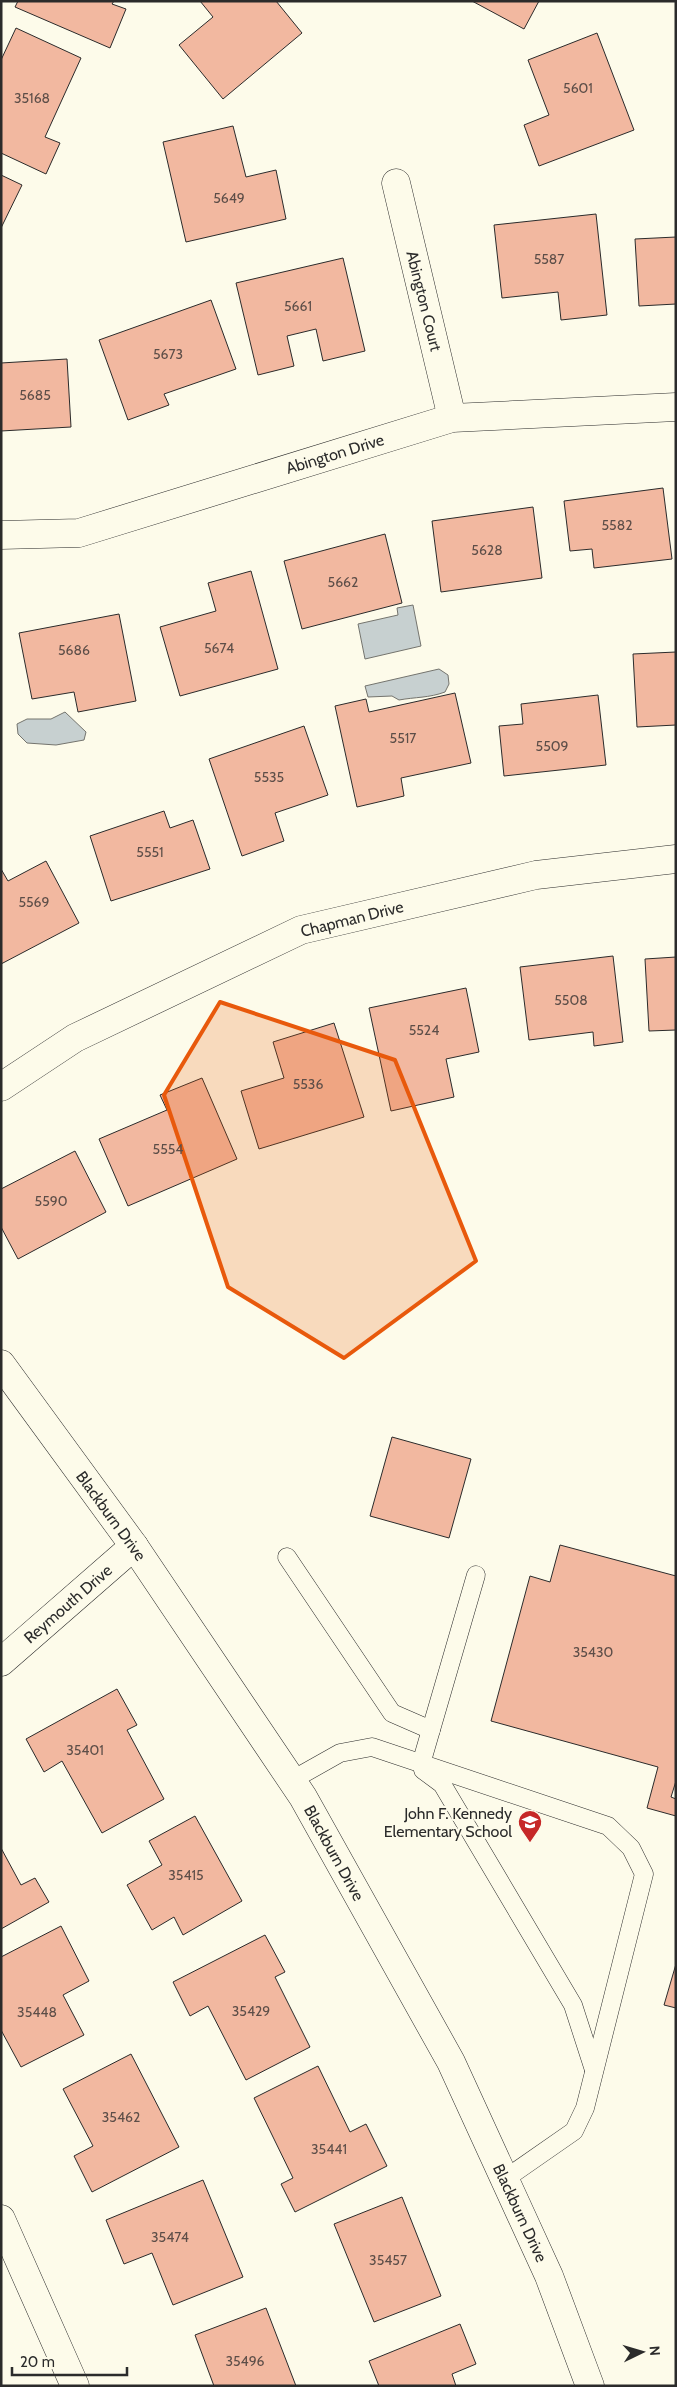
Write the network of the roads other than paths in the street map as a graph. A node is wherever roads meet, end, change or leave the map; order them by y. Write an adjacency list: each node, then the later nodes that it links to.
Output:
1 (396, 184): 3 (street, Abington Court)
2 (676, 407): 3 (street, Abington Drive)
3 (452, 418): 4 (street, Abington Drive)
4 (1, 535)
5 (676, 859): 6 (street, Chapman Drive)
6 (1, 1087)
7 (1, 1364): 8 (street, Blackburn Drive)
8 (134, 1546): 11 (street, Reymouth Drive); 14 (street, Blackburn Drive)
9 (287, 1557): 12 (lane)
10 (476, 1575): 12 (lane)
11 (1, 1662)
12 (431, 1730): 13 (lane)
13 (416, 1762): 14 (lane); 15 (lane); 15 (lane)
14 (292, 1780): 16 (street, Blackburn Drive)
15 (595, 2071): 16 (lane)
16 (505, 2179): 19 (street, Blackburn Drive)
17 (1, 2219): 18 (street)
18 (76, 2386)
19 (590, 2386)

